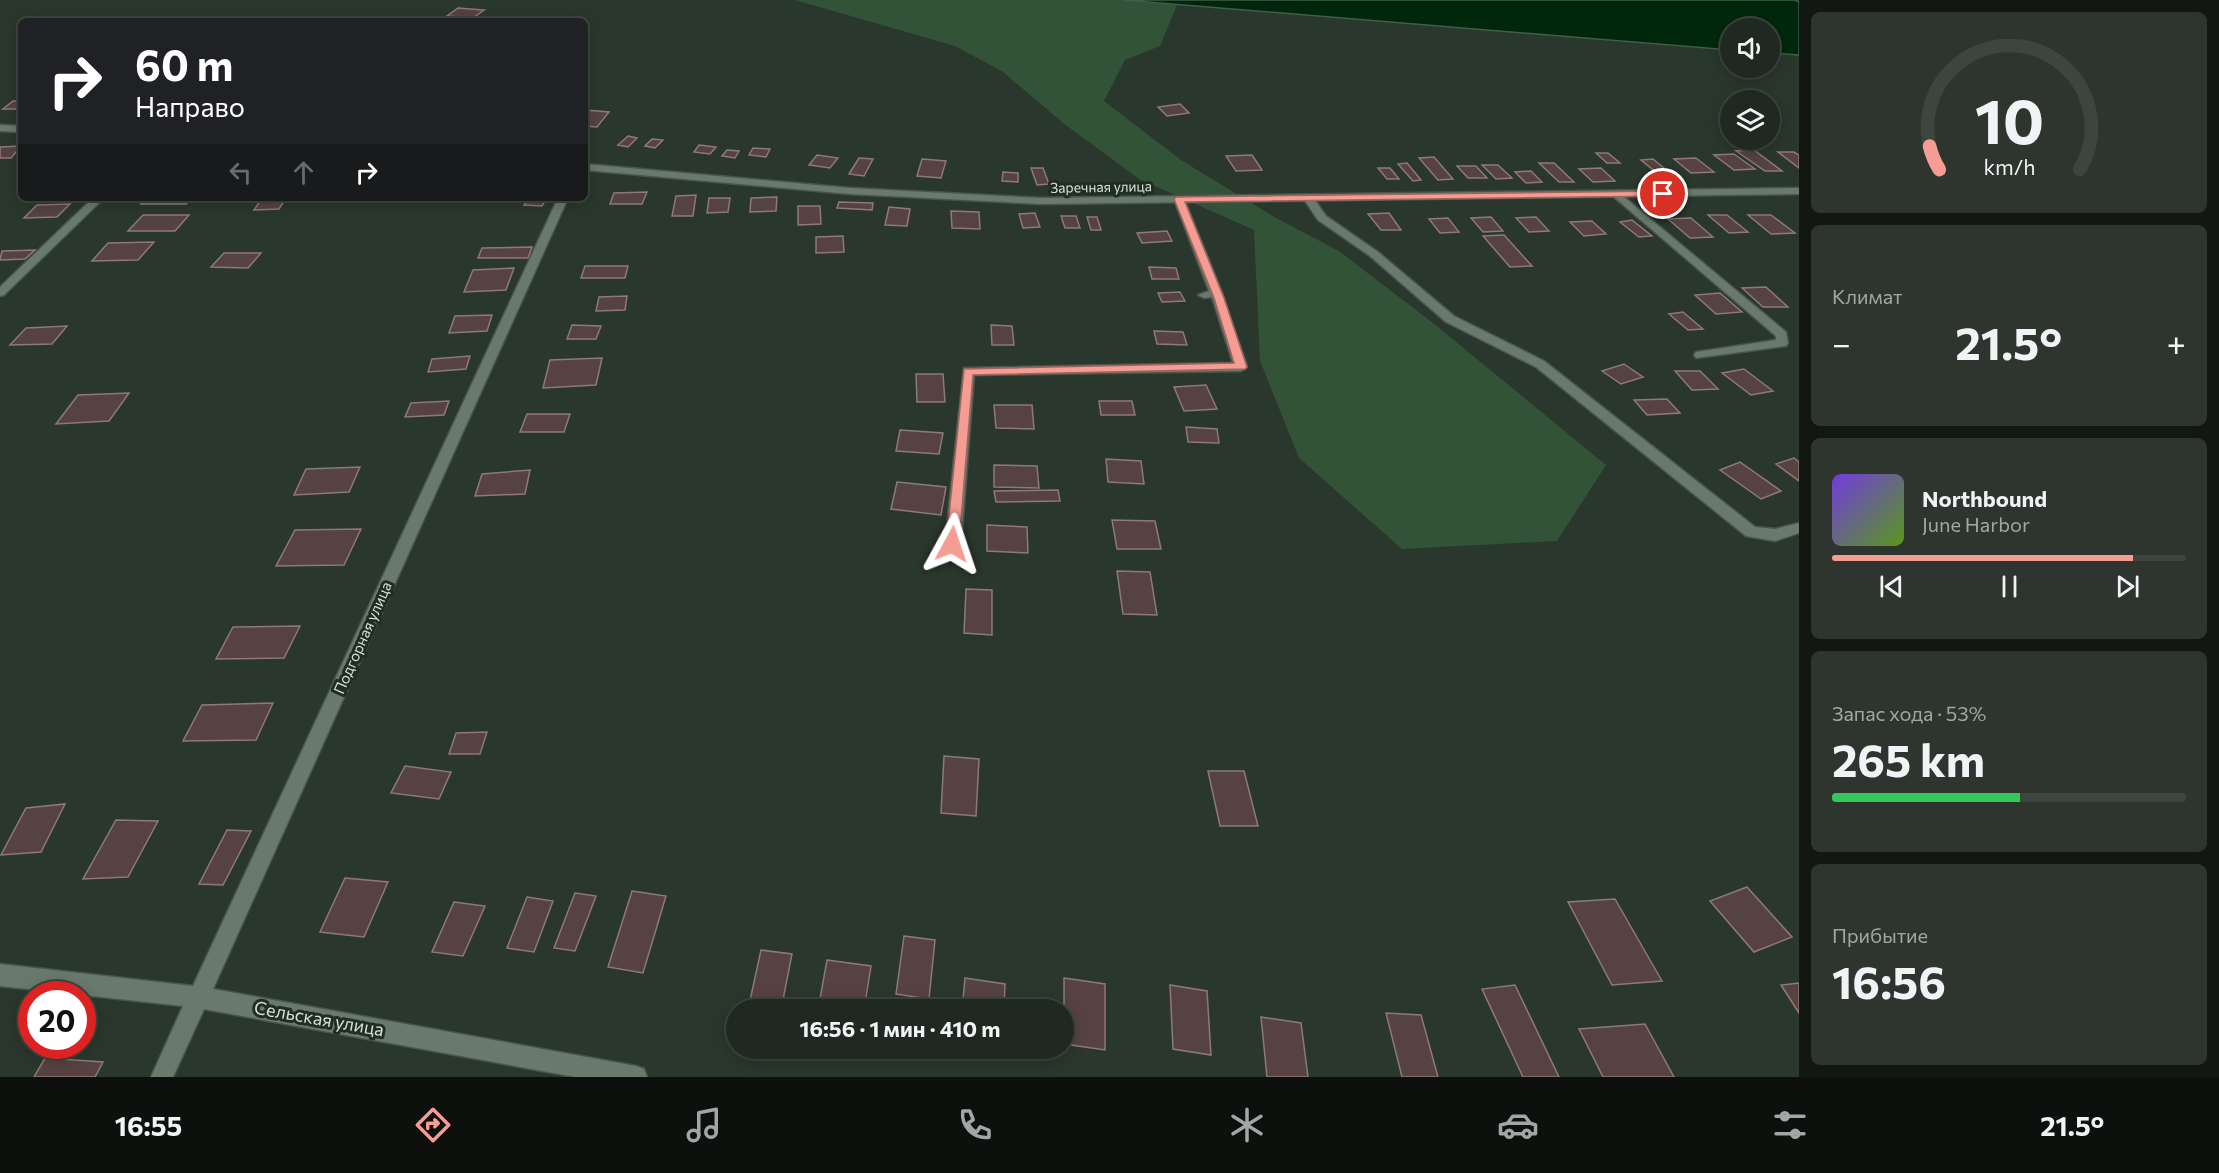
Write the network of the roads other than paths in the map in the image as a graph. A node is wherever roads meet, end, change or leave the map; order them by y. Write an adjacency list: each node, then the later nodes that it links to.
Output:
1 (0, 128): 2 (street)
2 (18, 129)
3 (588, 167): 7 (street, Заречная улица)
4 (1799, 190): 5 (street, Заречная улица)
5 (1618, 195): 6 (street, Заречная улица); 11 (street)
6 (1308, 198): 7 (street, Заречная улица); 12 (street)
7 (1179, 199): 13 (street)
8 (96, 201): 10 (street)
9 (562, 201): 15 (street, Подгорная улица)
10 (0, 293)
11 (1700, 355)
12 (1799, 528)
13 (952, 544)
14 (0, 975): 15 (street, Сельская улица)
15 (199, 997): 16 (street, Подгорная улица); 17 (street, Сельская улица)
16 (162, 1077)
17 (636, 1077)

